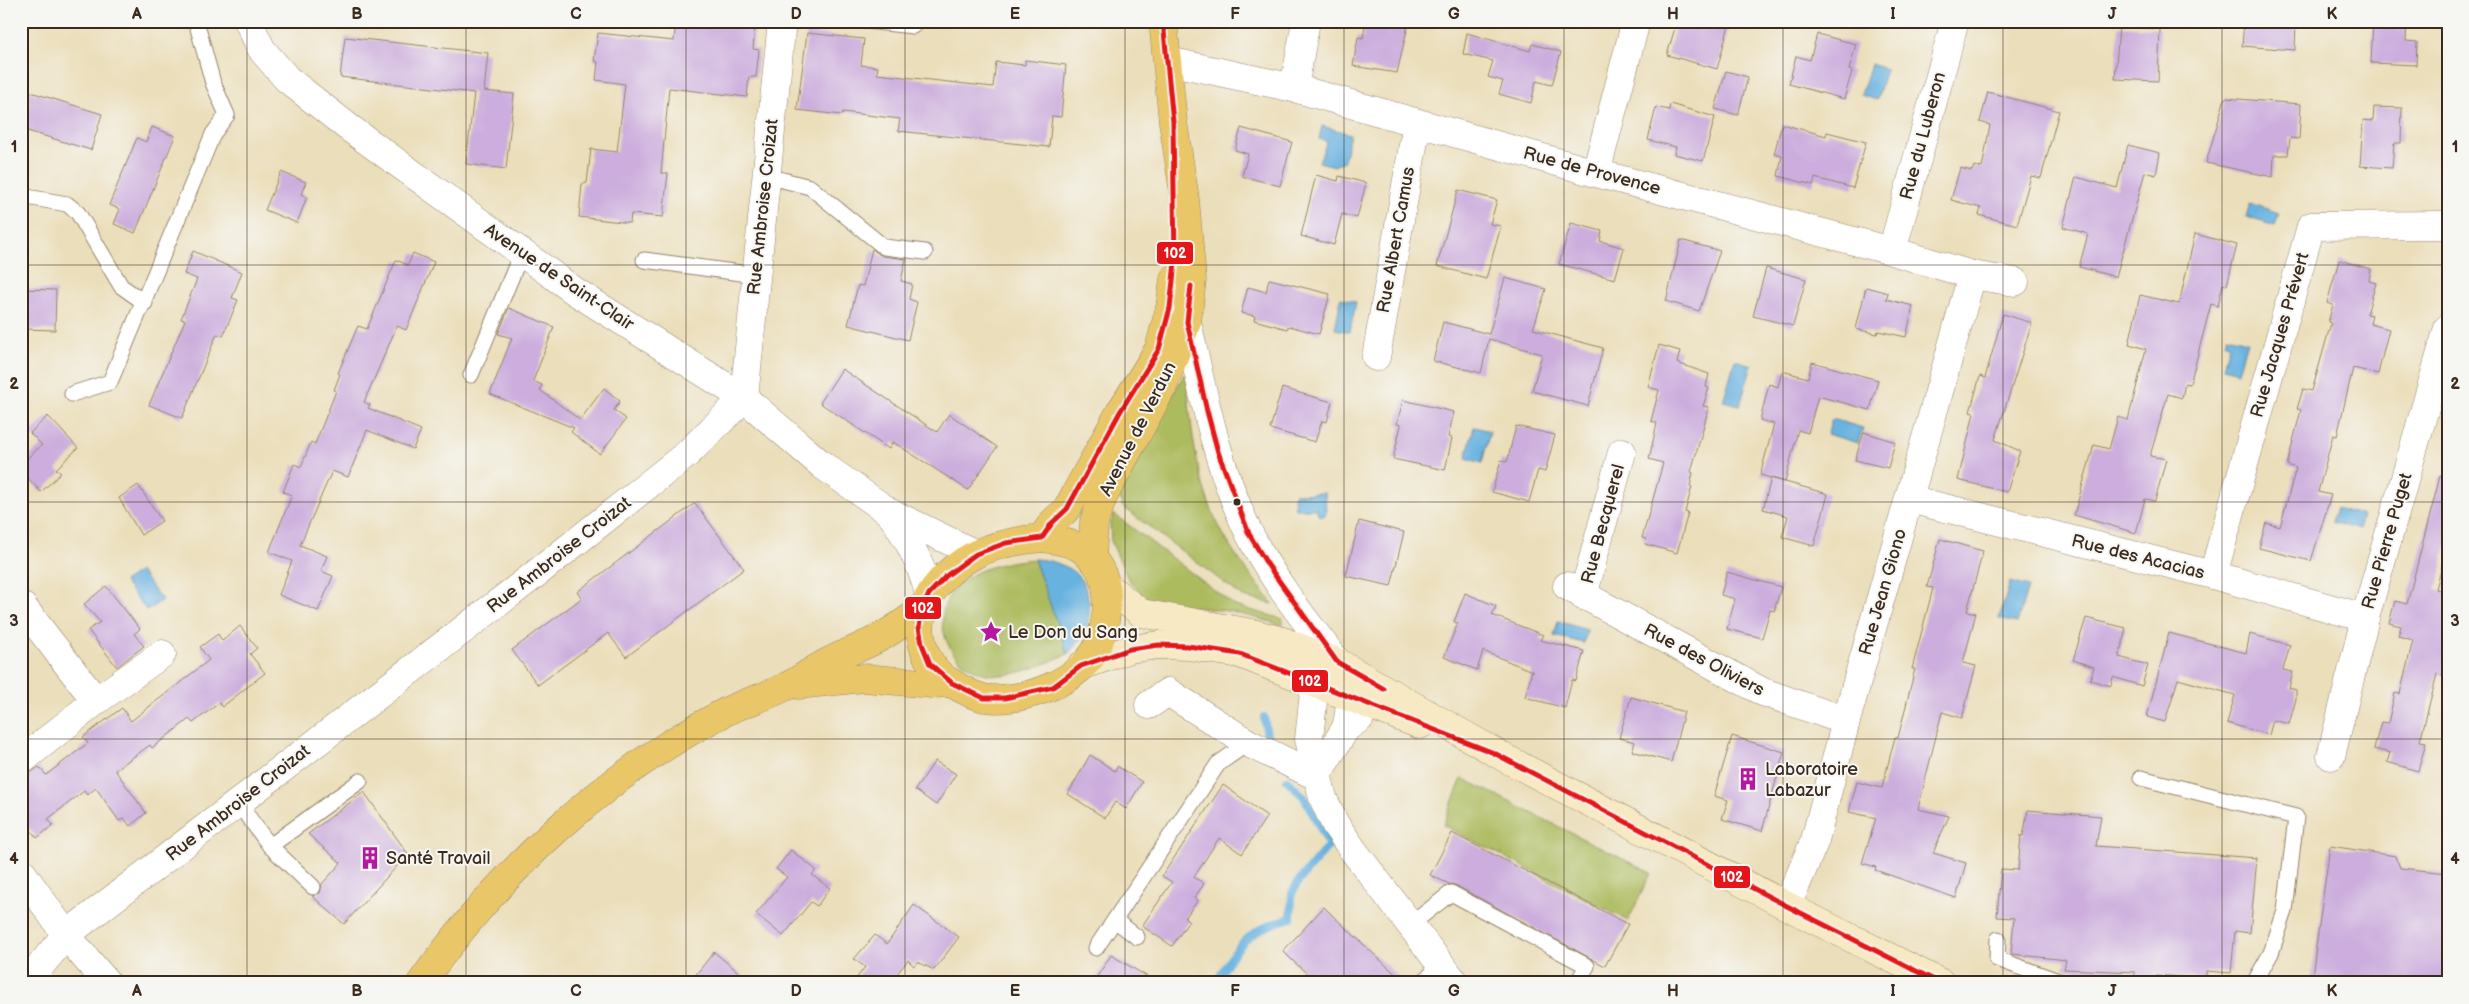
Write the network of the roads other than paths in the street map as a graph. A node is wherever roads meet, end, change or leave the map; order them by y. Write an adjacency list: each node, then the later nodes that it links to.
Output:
1 (196, 21): 25 (lane)
2 (248, 21): 20 (street, Avenue de Saint-Clair)
3 (782, 21): 15 (street, Rue Ambroise Croizat)
4 (866, 21): 9 (lane)
5 (1163, 21): 10 (main road, Avenue de Verdun)
6 (1306, 21): 11 (street)
7 (1636, 21): 14 (street)
8 (1955, 21): 18 (street, Rue du Luberon)
9 (913, 26)
10 (1168, 62): 11 (street, Rue de Provence); 12 (main road, Avenue de Verdun)
11 (1294, 88): 13 (street, Rue de Provence)
12 (1173, 122): 26 (main road, Avenue de Verdun); 35 (main road, Avenue de Verdun)
13 (1417, 123): 14 (street, Rue de Provence); 28 (street, Rue Albert Camus)
14 (1596, 173): 18 (street, Rue de Provence)
15 (767, 176): 19 (lane); 22 (street, Rue Ambroise Croizat)
16 (21, 196): 25 (lane)
17 (2448, 225): 38 (street, Rue Jacques Prévert)
18 (1892, 251): 23 (street, Rue de Provence)
19 (925, 252)
20 (521, 254): 29 (lane); 31 (street, Avenue de Saint-Clair)
21 (644, 260): 22 (lane)
22 (756, 275): 31 (street, Rue Ambroise Croizat)
23 (1972, 275): 24 (street, Rue de Provence); 33 (street, Rue Jean Giono)
24 (2015, 282)
25 (145, 303): 30 (lane)
26 (1187, 322): 37 (main road, Avenue de Verdun); 46 (street)
27 (2448, 328): 43 (street, Rue Pierre Puget)
28 (1376, 357)
29 (471, 376)
30 (72, 394)
31 (744, 398): 34 (street, Avenue de Saint-Clair); 64 (street, Rue Ambroise Croizat)
32 (1622, 452): 40 (street, Rue Becquerel)
33 (1909, 499): 38 (street, Rue des Acacias); 55 (street, Rue Jean Giono)
34 (889, 512): 36 (street, Avenue de Saint-Clair); 41 (street, Avenue de Saint-Clair)
35 (1042, 538): 36 (main road); 37 (main road)
36 (976, 554): 41 (main road)
37 (1092, 559): 39 (main road)
38 (2213, 575): 43 (street, Rue des Acacias)
39 (1107, 586): 44 (main road); 47 (main road)
40 (1575, 591): 55 (street, Rue des Oliviers)
41 (926, 602): 48 (main road); 50 (main road)
42 (23, 607): 53 (street)
43 (2365, 618): 59 (street, Rue Pierre Puget)
44 (1212, 624): 46 (main road); 52 (street)
45 (162, 654): 53 (street)
46 (1337, 662): 58 (main road)
47 (1081, 666): 48 (main road); 49 (main road)
48 (952, 683): 50 (main road)
49 (1315, 683): 52 (main road); 61 (street)
50 (787, 686): 78 (main road)
51 (1152, 695): 57 (street)
52 (1348, 698): 54 (main road); 56 (street)
53 (96, 701): 60 (street)
54 (1374, 708): 56 (street); 58 (main road)
55 (1846, 721): 68 (street, Rue Jean Giono)
56 (1346, 728): 61 (street)
57 (1248, 743): 61 (street); 69 (lane)
58 (1494, 753): 68 (main road)
59 (2331, 756)
60 (21, 761)
61 (1316, 776): 70 (street)
62 (2141, 778): 82 (lane)
63 (360, 781): 65 (lane)
64 (238, 803): 65 (lane); 71 (street, Rue Ambroise Croizat)
65 (270, 846): 67 (lane)
66 (21, 871): 71 (street)
67 (313, 887)
68 (1787, 906): 80 (main road)
69 (1116, 921): 72 (lane); 74 (lane)
70 (1410, 926): 75 (street); 79 (lane)
71 (66, 935): 76 (street, Rue Ambroise Croizat); 77 (street)
72 (1137, 937)
73 (1998, 939): 81 (lane)
74 (1096, 948)
75 (1439, 977)
76 (26, 983)
77 (107, 983)
78 (421, 983)
79 (1577, 983)
80 (1941, 983)
81 (2064, 983)
82 (2254, 983)

